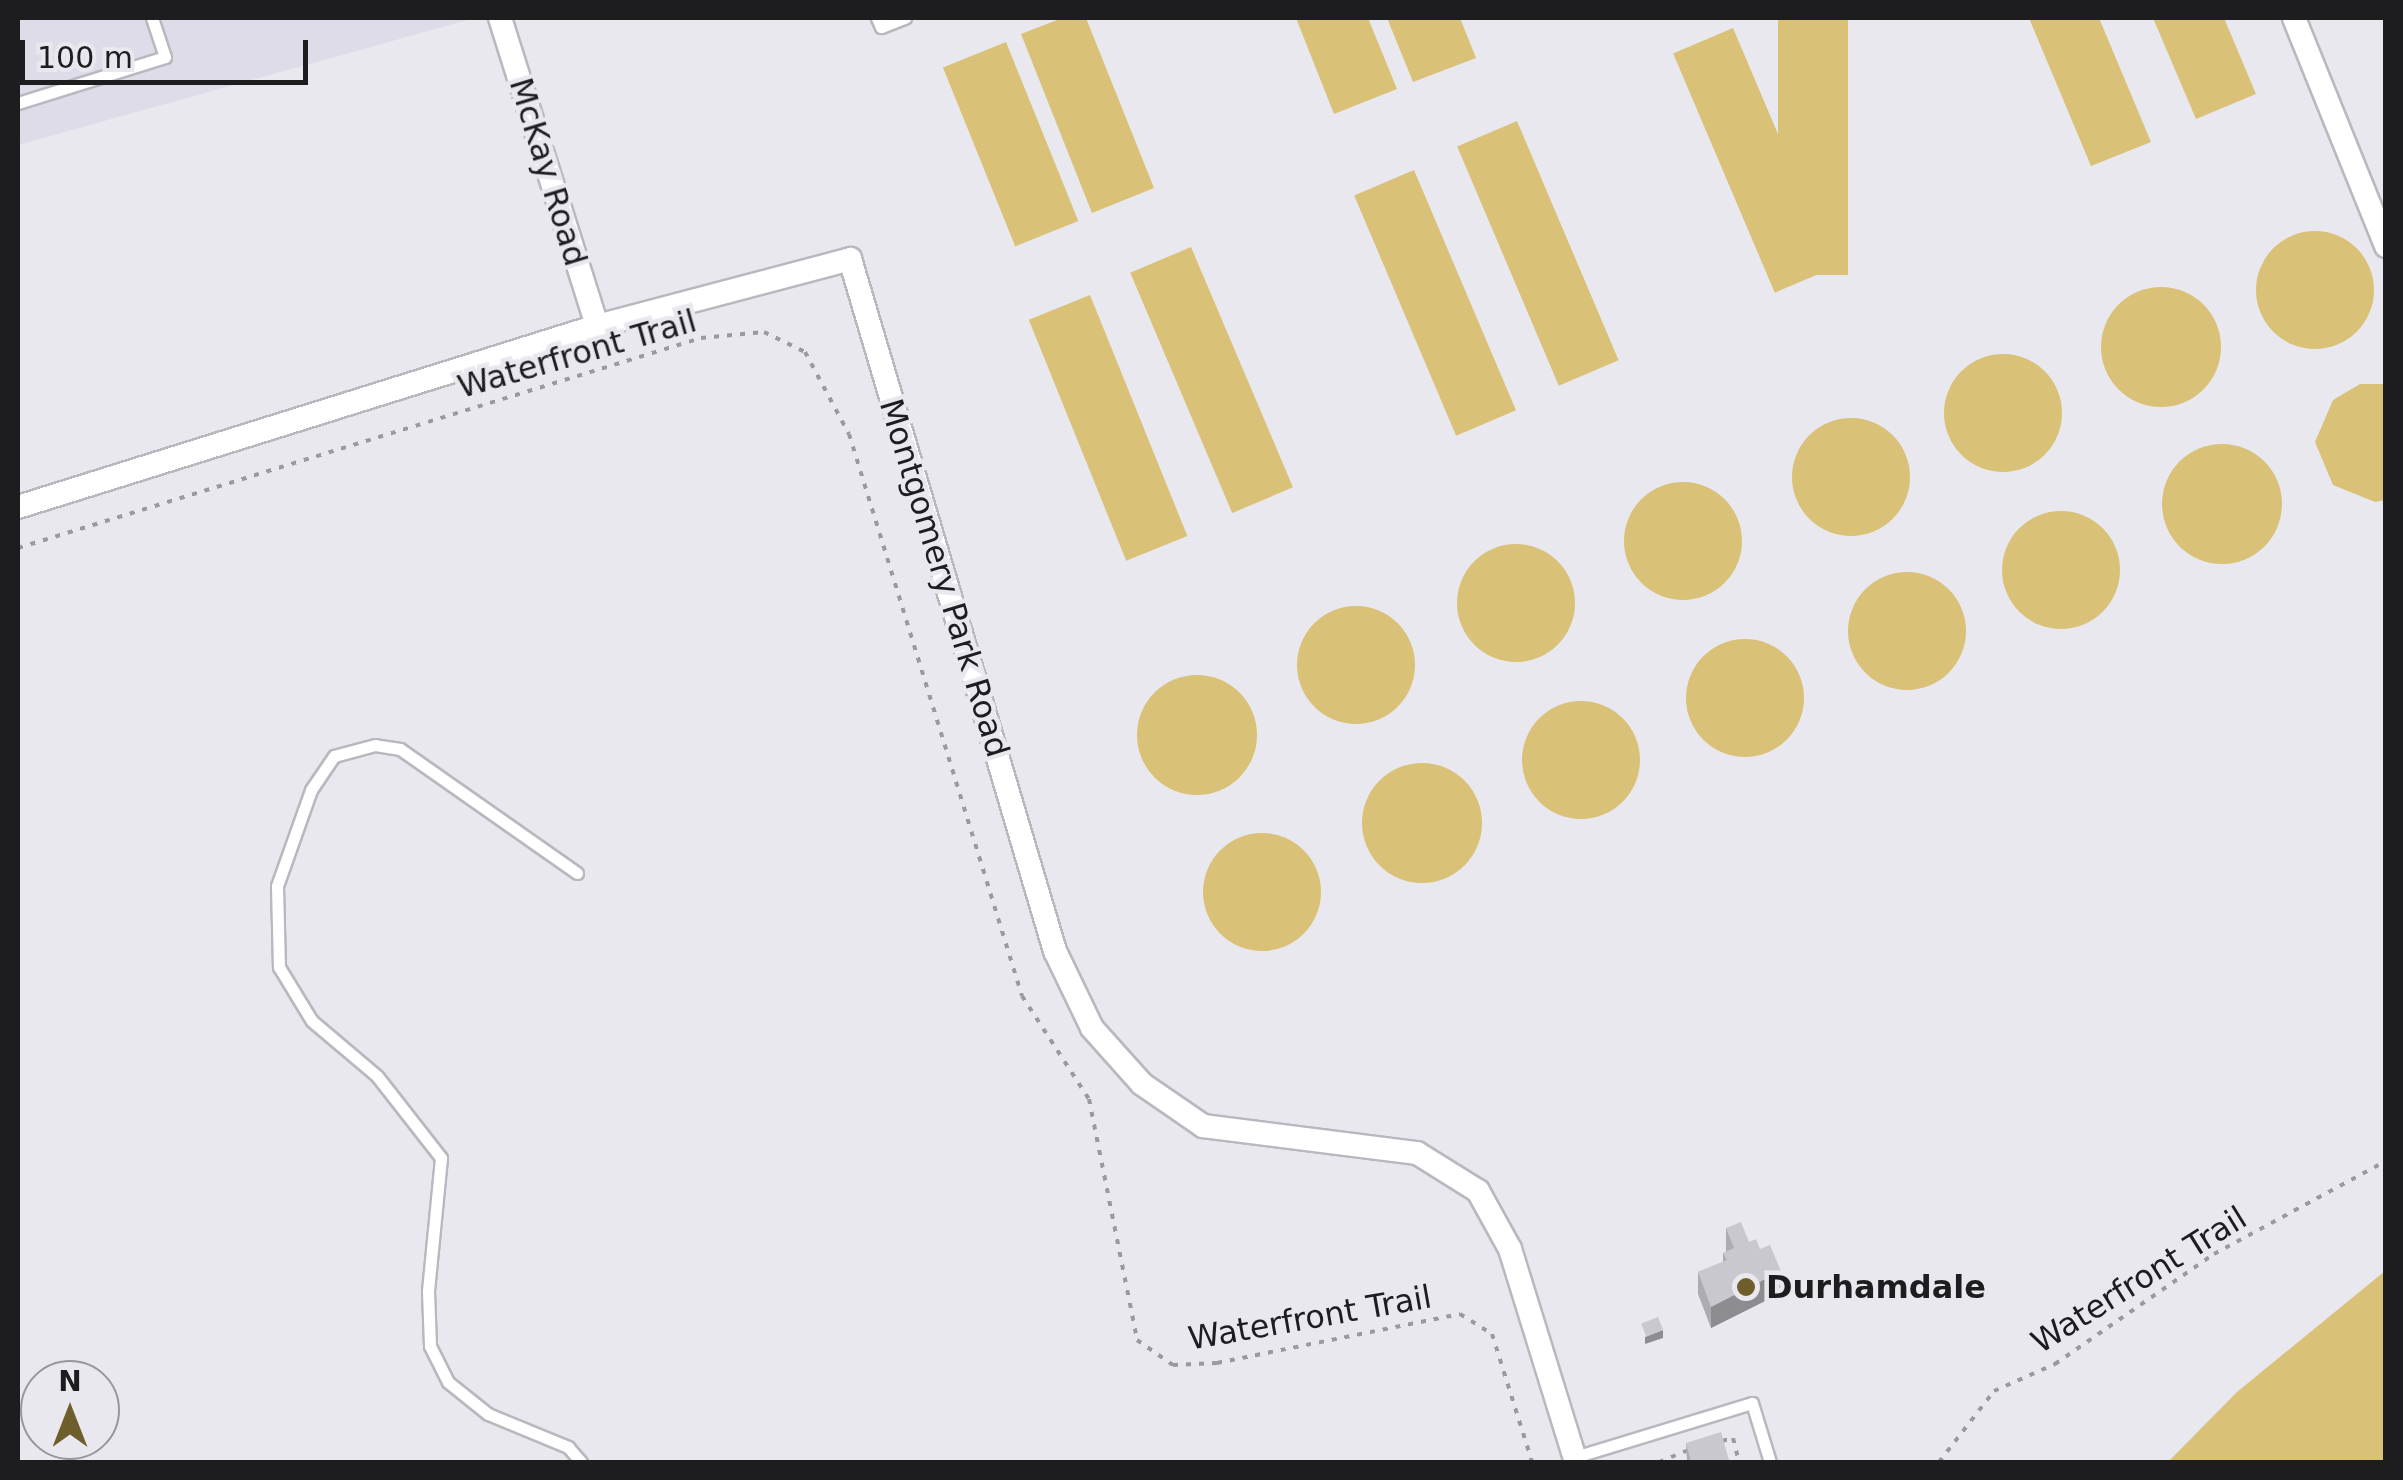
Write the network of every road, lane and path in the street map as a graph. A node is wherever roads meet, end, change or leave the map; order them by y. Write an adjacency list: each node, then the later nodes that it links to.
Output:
1 (152, 18): 6 (lane)
2 (500, 18): 8 (street, McKay Road)
3 (878, 18): 4 (lane)
4 (905, 18)
5 (2294, 18): 7 (street)
6 (18, 102)
7 (2386, 246)
8 (597, 326): 9 (street, Montgomery Park Road); 15 (street, Montgomery Park Road)
9 (18, 507)
10 (18, 548): 17 (path, Waterfront Trail)
11 (577, 873): 16 (lane)
12 (2386, 1161): 21 (path, Waterfront Trail)
13 (1714, 1443): 19 (path)
14 (1696, 1448): 18 (path)
15 (1576, 1460): 20 (lane)
16 (581, 1462)
17 (1532, 1462)
18 (1660, 1462)
19 (1740, 1462)
20 (1770, 1462)
21 (1939, 1462)

